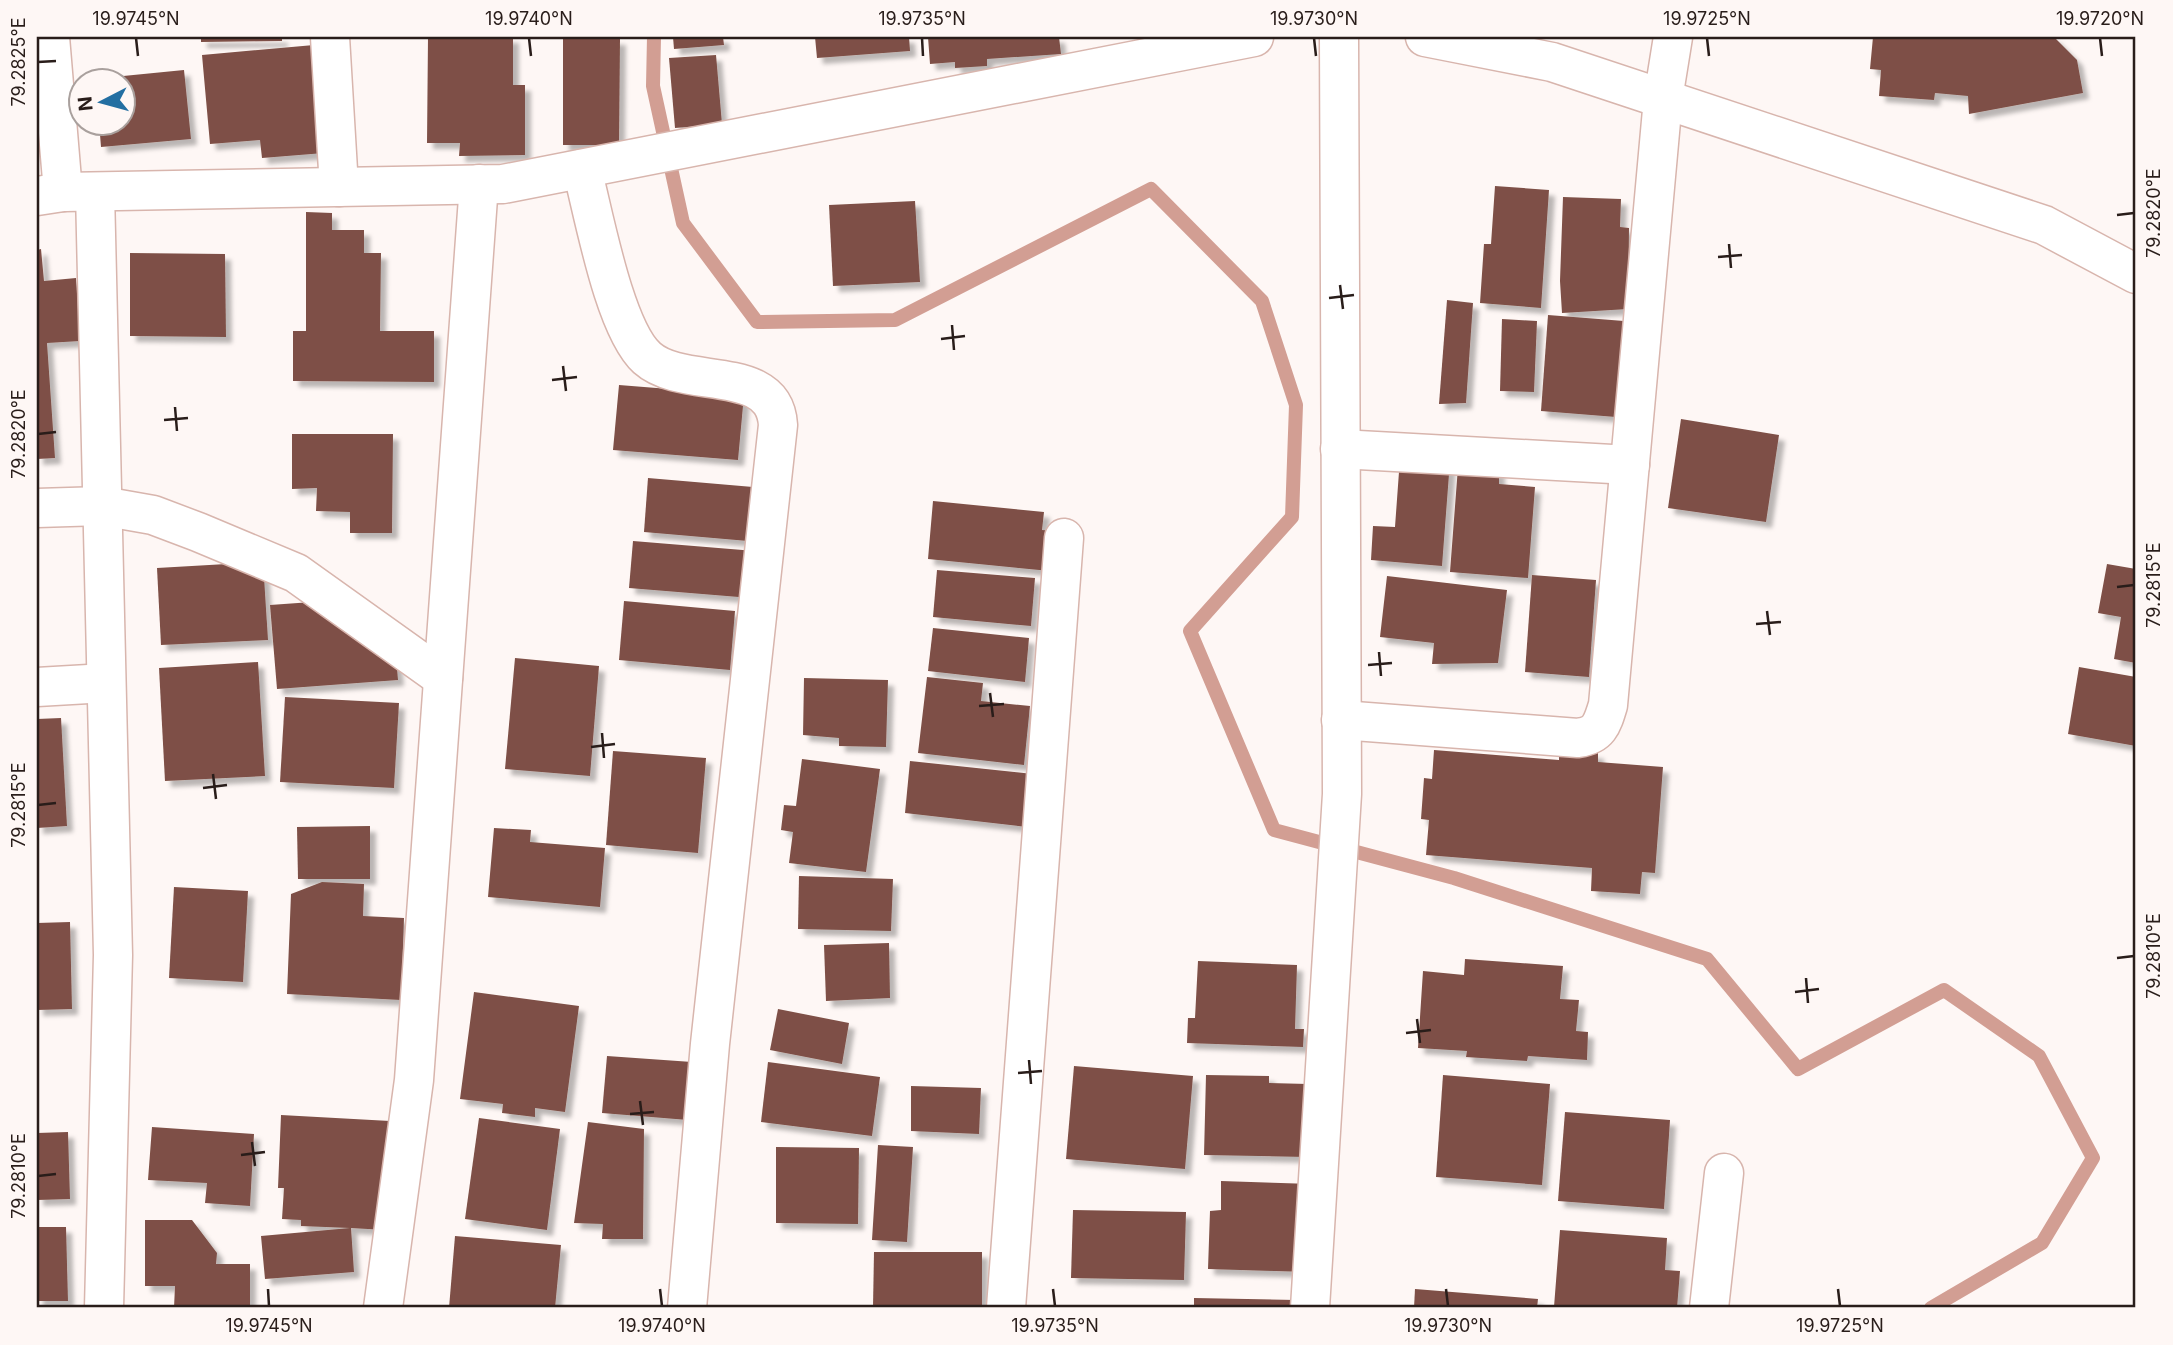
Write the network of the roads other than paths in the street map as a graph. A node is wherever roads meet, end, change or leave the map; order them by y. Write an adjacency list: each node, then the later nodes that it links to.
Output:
1 (50, 37): 11 (street)
2 (330, 37): 10 (street)
3 (1254, 37): 8 (street)
4 (1339, 37): 13 (street)
5 (1425, 37): 7 (street)
6 (1673, 37): 7 (street)
7 (1663, 99): 12 (street); 14 (street)
8 (582, 169): 9 (street); 25 (street)
9 (479, 184): 10 (street); 18 (street)
10 (339, 187): 11 (street)
11 (65, 193): 15 (street)
12 (2136, 274)
13 (1340, 449): 14 (street); 21 (street)
14 (1630, 465): 21 (street)
15 (102, 506): 16 (street); 18 (street); 19 (street)
16 (37, 508)
17 (1064, 538): 26 (street)
18 (443, 678): 24 (street)
19 (106, 684): 20 (street); 23 (street)
20 (37, 687)
21 (1341, 720): 27 (street)
22 (1724, 1173): 28 (street)
23 (104, 1308)
24 (383, 1308)
25 (687, 1308)
26 (1006, 1308)
27 (1310, 1308)
28 (1709, 1308)

